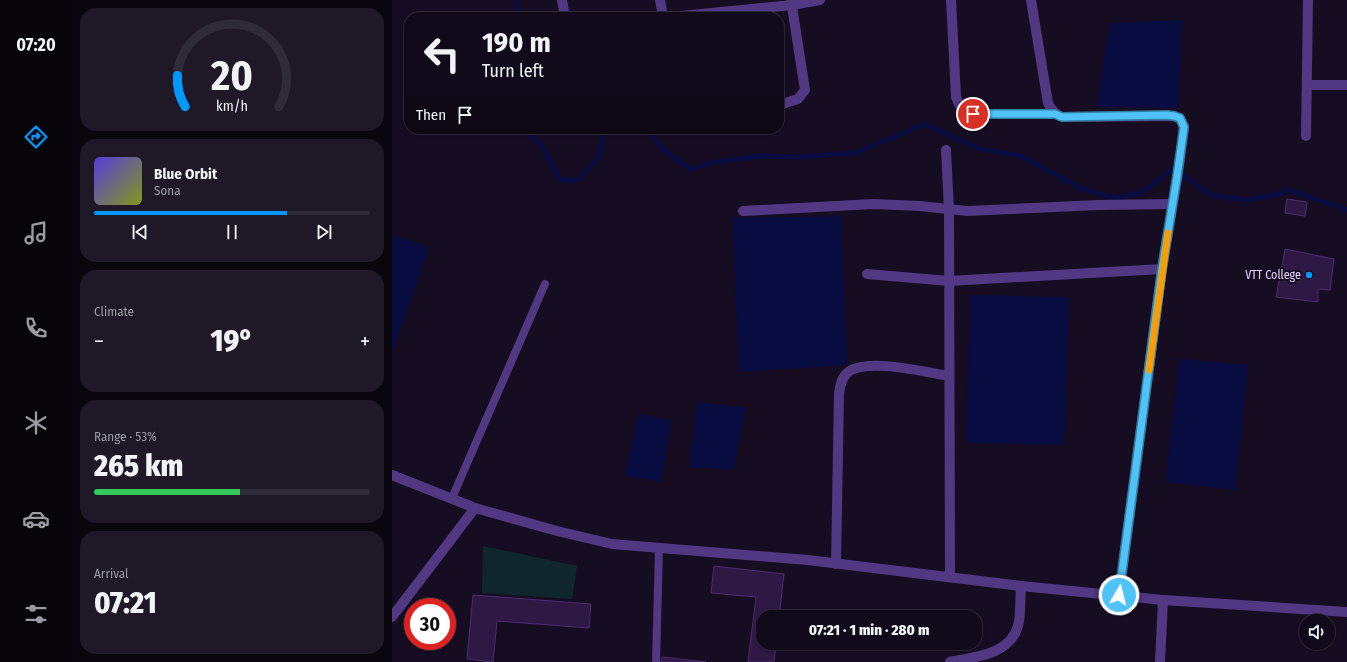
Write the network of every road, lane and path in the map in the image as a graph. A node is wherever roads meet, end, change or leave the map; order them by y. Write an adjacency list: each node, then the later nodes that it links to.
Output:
1 (562, 0): 8 (street)
2 (660, 0): 9 (street)
3 (820, 0): 7 (street)
4 (951, 0): 14 (street)
5 (1031, 0): 14 (street)
6 (1308, 0): 11 (street)
7 (791, 2): 10 (street); 13 (street)
8 (564, 12)
9 (662, 12)
10 (711, 12)
11 (1307, 85): 12 (street); 15 (street)
12 (1347, 85)
13 (784, 103)
14 (1055, 114): 17 (street)
15 (1306, 136)
16 (946, 150): 18 (street)
17 (1172, 204): 18 (street); 20 (street)
18 (949, 210): 19 (street); 22 (street)
19 (743, 211)
20 (1162, 269): 22 (street); 34 (street)
21 (867, 274): 22 (street)
22 (949, 281): 24 (street)
23 (545, 284): 28 (lane)
24 (949, 376): 31 (street); 32 (street)
25 (392, 475): 26 (street)
26 (403, 479): 27 (street); 28 (street)
27 (392, 480)
28 (452, 498): 29 (street)
29 (476, 508): 30 (street); 37 (street)
30 (659, 548): 31 (street); 38 (lane)
31 (836, 564): 32 (street)
32 (950, 577): 33 (street)
33 (1021, 586): 34 (street); 39 (street)
34 (1119, 595): 35 (street)
35 (1163, 600): 36 (street); 40 (street)
36 (1347, 612)
37 (392, 617)
38 (656, 662)
39 (950, 662)
40 (1160, 662)

